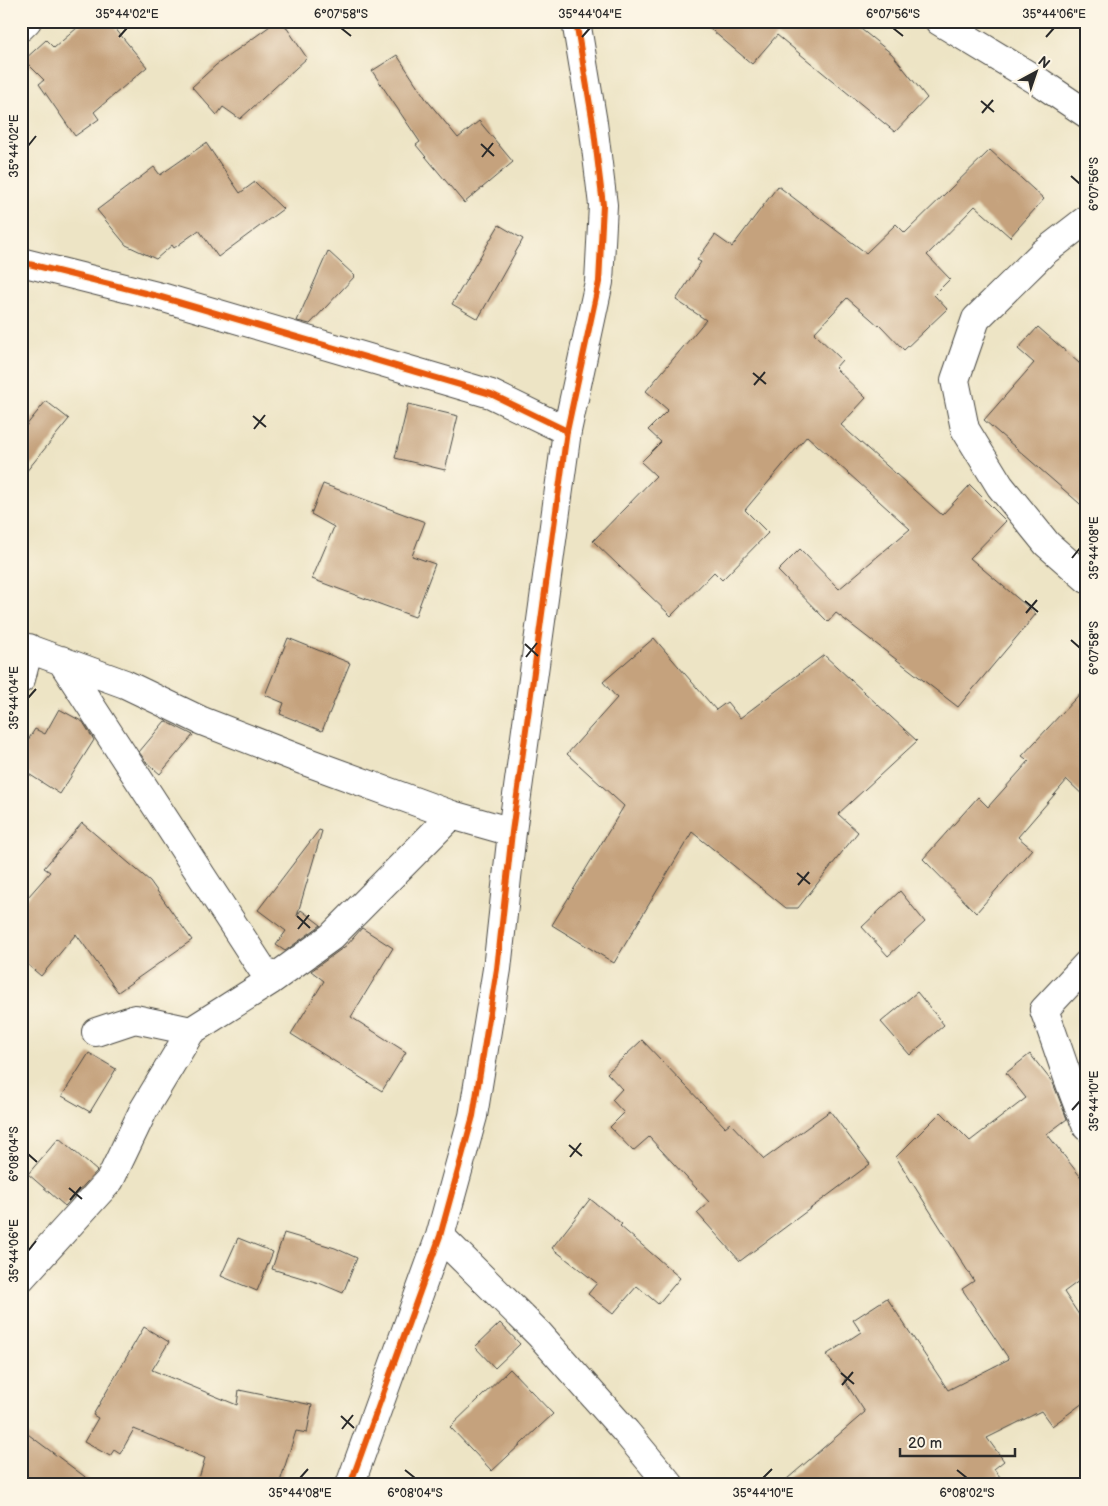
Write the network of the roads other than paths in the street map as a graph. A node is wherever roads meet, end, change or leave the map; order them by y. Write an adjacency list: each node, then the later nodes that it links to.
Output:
1 (27, 21): 4 (street)
2 (576, 21): 8 (street)
3 (939, 21): 5 (street)
4 (21, 27)
5 (1087, 114)
6 (1087, 219): 9 (street)
7 (21, 262): 8 (street)
8 (567, 431): 14 (street)
9 (1087, 579)
10 (25, 647): 11 (street); 12 (street)
11 (61, 660): 13 (street); 16 (street)
12 (21, 679)
13 (452, 815): 14 (street); 16 (street)
14 (512, 832): 20 (street)
15 (1087, 964): 19 (street)
16 (270, 981): 17 (street)
17 (191, 1031): 18 (street); 21 (street)
18 (96, 1032)
19 (1087, 1127)
20 (440, 1236): 22 (street); 23 (street)
21 (21, 1278)
22 (350, 1485)
23 (670, 1485)

